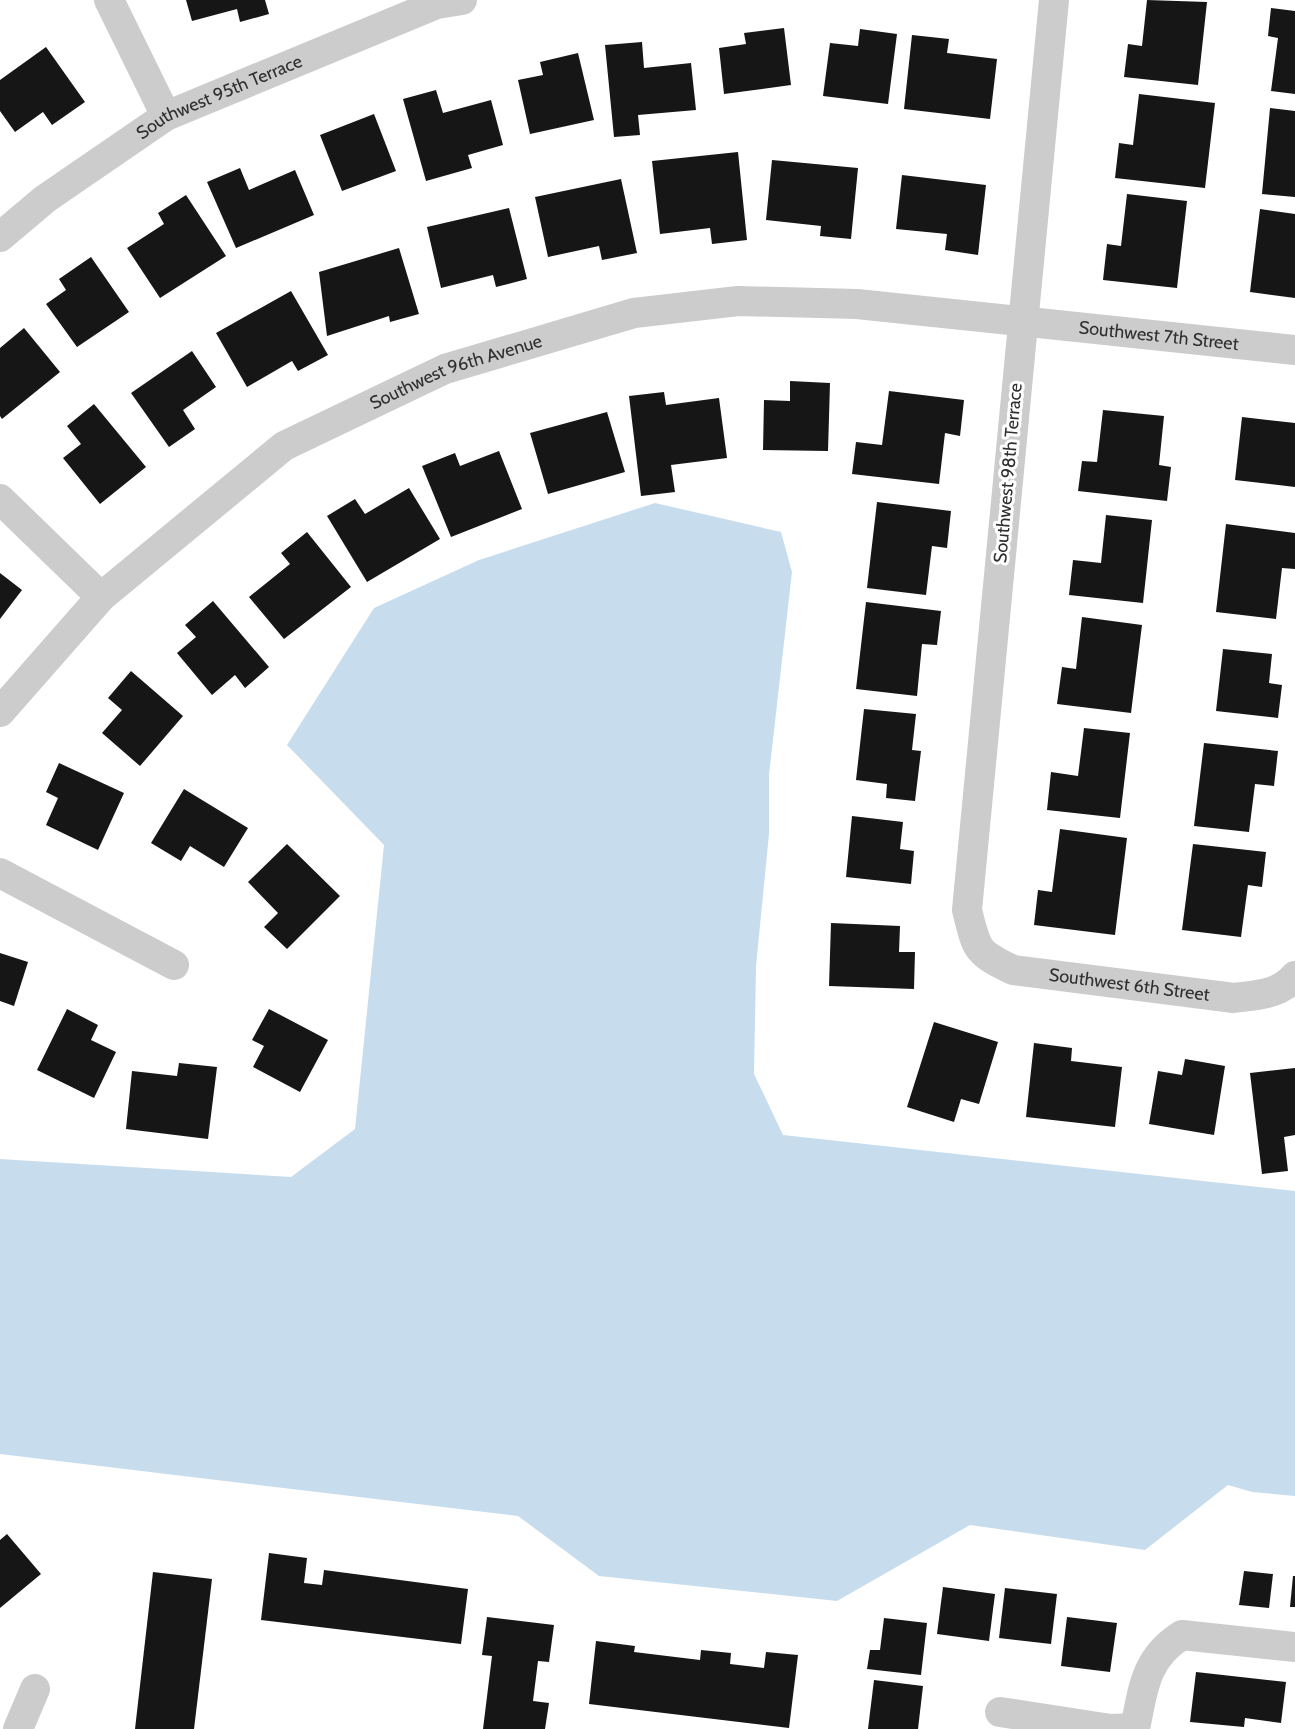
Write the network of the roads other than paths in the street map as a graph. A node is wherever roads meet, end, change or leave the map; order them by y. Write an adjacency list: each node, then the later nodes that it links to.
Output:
1 (109, 0): 4 (street)
2 (1054, 0): 6 (street, Southwest 98th Terrace)
3 (445, 1): 4 (street, Southwest 95th Terrace)
4 (166, 116): 5 (street, Southwest 95th Terrace)
5 (0, 237)
6 (1022, 323): 7 (street, Southwest 7th Street); 9 (street, Southwest 96th Avenue); 12 (street, Southwest 98th Terrace)
7 (1295, 350)
8 (0, 499): 9 (street)
9 (101, 597): 10 (street, Southwest 96th Avenue)
10 (0, 712)
11 (0, 873): 13 (street)
12 (977, 946): 14 (street, Southwest 6th Street)
13 (174, 965)
14 (1291, 981)
15 (1295, 1647): 18 (street)
16 (35, 1689): 19 (street)
17 (1000, 1712): 18 (street)
18 (1135, 1728)
19 (18, 1729)

